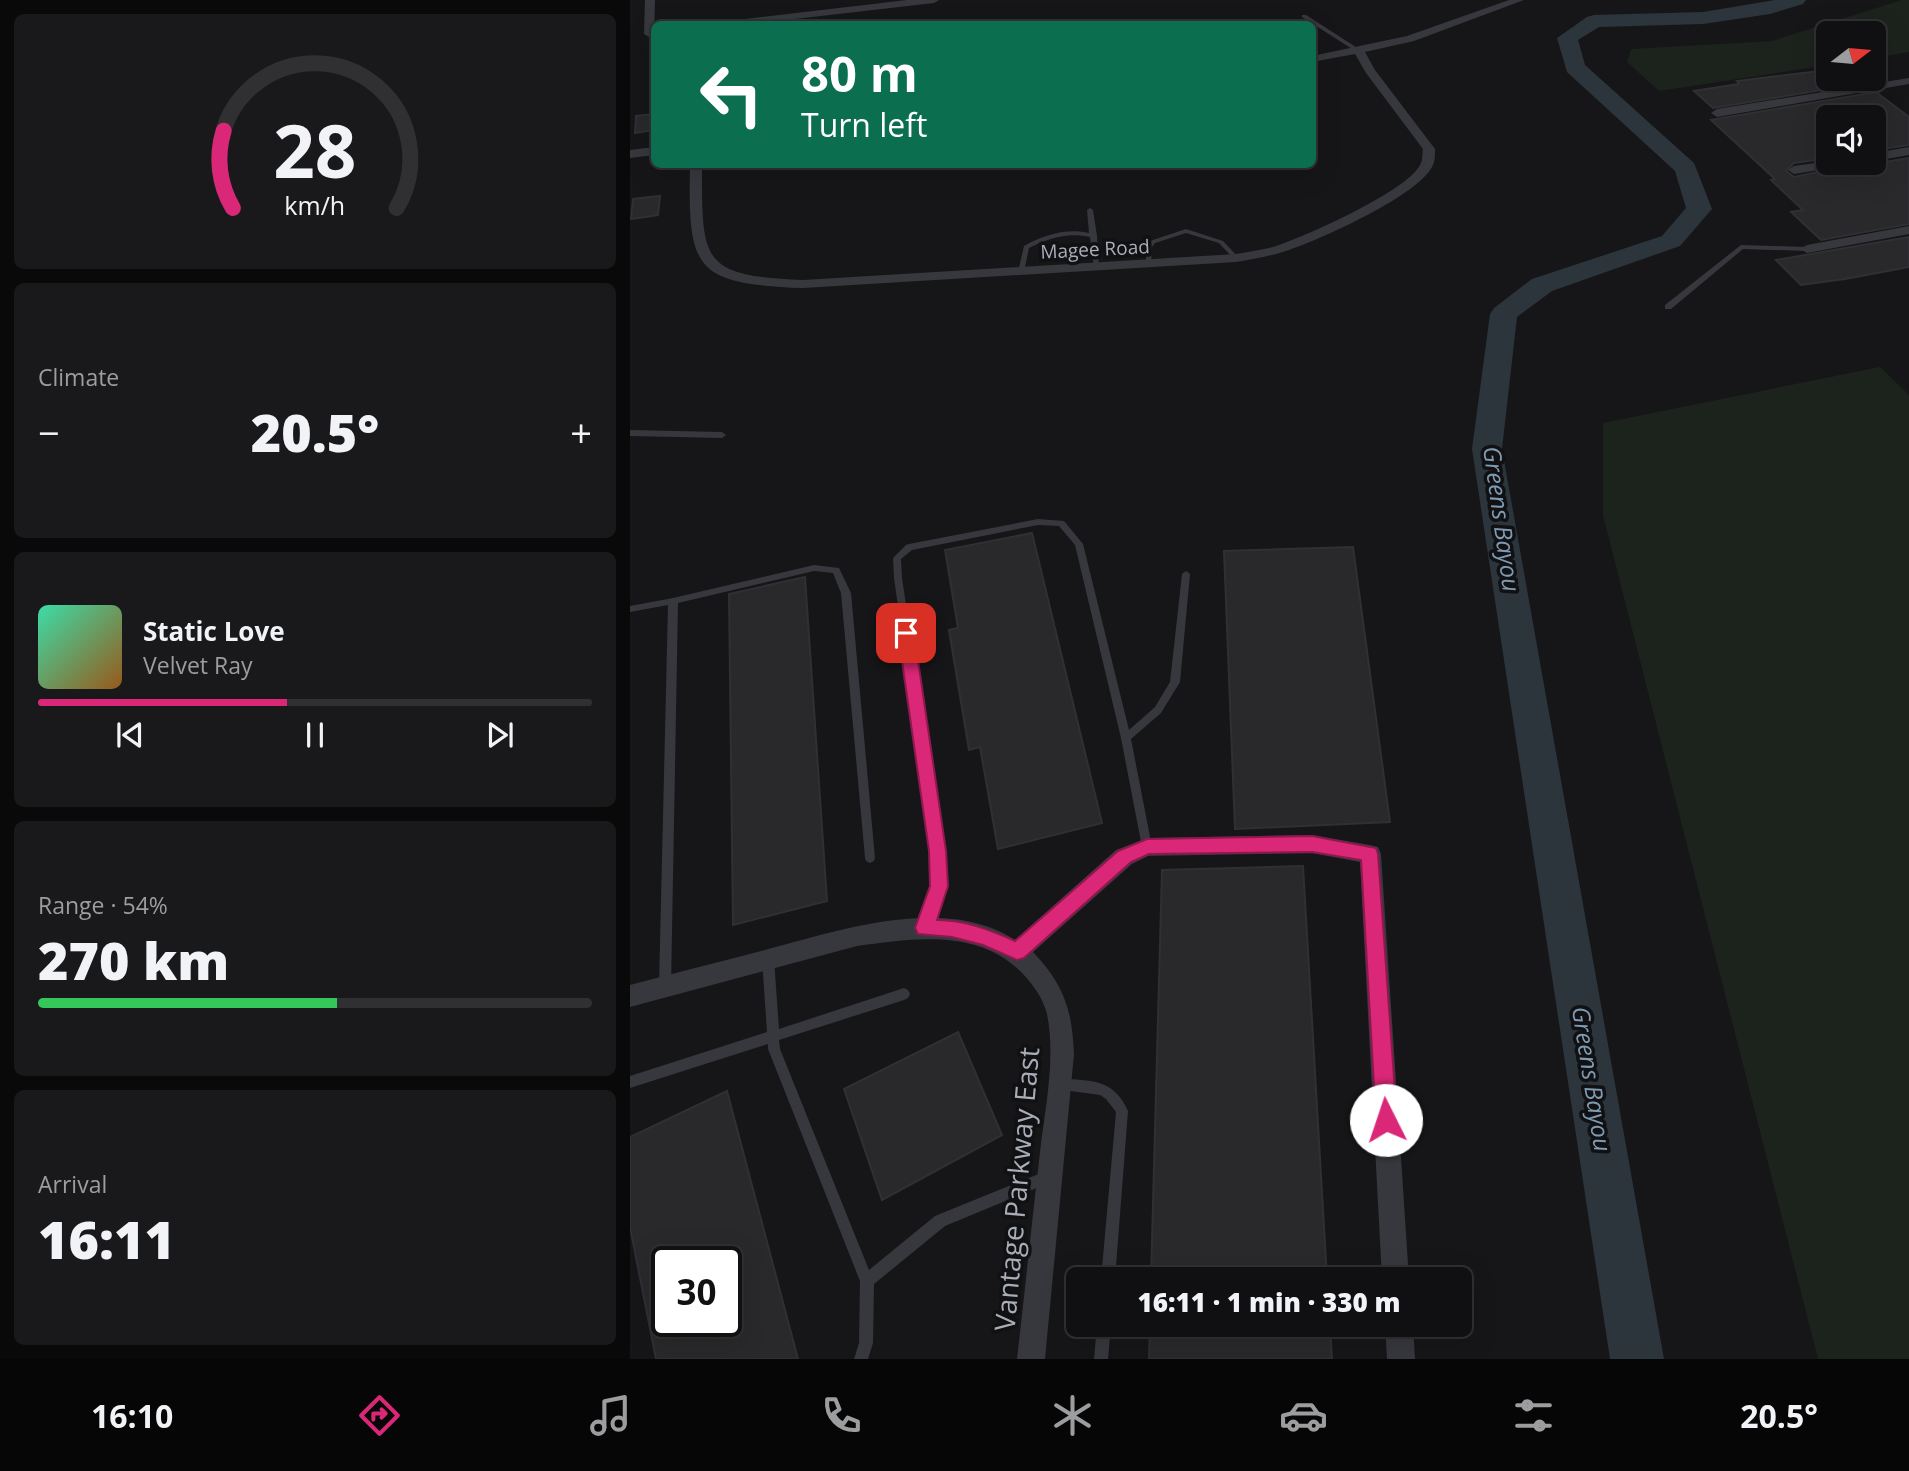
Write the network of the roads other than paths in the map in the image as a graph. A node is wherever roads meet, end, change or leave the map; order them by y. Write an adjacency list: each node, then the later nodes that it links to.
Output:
1 (650, 0): 7 (street)
2 (813, 0): 5 (street)
3 (933, 0): 5 (street)
4 (1519, 0): 11 (street)
5 (816, 14): 8 (street)
6 (1304, 16): 9 (lane)
7 (651, 21)
8 (754, 21)
9 (1312, 21)
10 (1316, 24): 11 (lane)
11 (1359, 51): 12 (street); 26 (street, Magee Road)
12 (1316, 59)
13 (1909, 82): 14 (street)
14 (1717, 113)
15 (651, 150): 17 (street)
16 (1909, 151): 18 (street)
17 (630, 154)
18 (1886, 154)
19 (1816, 166): 21 (street)
20 (696, 168): 29 (street, Magee Road)
21 (1794, 170)
22 (1090, 211): 24 (lane)
23 (1909, 230): 25 (street)
24 (1094, 236): 28 (lane); 29 (lane)
25 (1807, 249): 30 (lane)
26 (1236, 258): 27 (street, Magee Road); 27 (lane)
27 (1148, 265): 28 (street, Magee Road)
28 (1097, 268): 29 (street, Magee Road)
29 (1021, 272)
30 (1668, 307)
31 (630, 433): 32 (lane)
32 (722, 435)
33 (1186, 574): 36 (lane)
34 (673, 601): 35 (lane); 38 (lane); 42 (lane)
35 (630, 610)
36 (1126, 738): 37 (lane); 39 (lane)
37 (1147, 847): 40 (street); 50 (street)
38 (870, 858)
39 (925, 928): 40 (street, Vantage Parkway East); 41 (street, Vantage Parkway East)
40 (1017, 951): 47 (street, Vantage Parkway East)
41 (768, 958): 42 (street, Vantage Parkway East); 45 (lane)
42 (665, 986): 44 (street, Vantage Parkway East)
43 (904, 994): 45 (lane)
44 (630, 996)
45 (773, 1035): 46 (lane); 51 (lane)
46 (630, 1082)
47 (1059, 1085): 48 (street, Vantage Parkway East); 49 (lane)
48 (1051, 1175): 51 (lane); 55 (street, Vantage Parkway East)
49 (1109, 1267)
50 (1395, 1267)
51 (867, 1281): 54 (lane)
52 (1103, 1337): 56 (lane)
53 (1400, 1337): 57 (street)
54 (861, 1359)
55 (1031, 1359)
56 (1101, 1359)
57 (1402, 1359)

